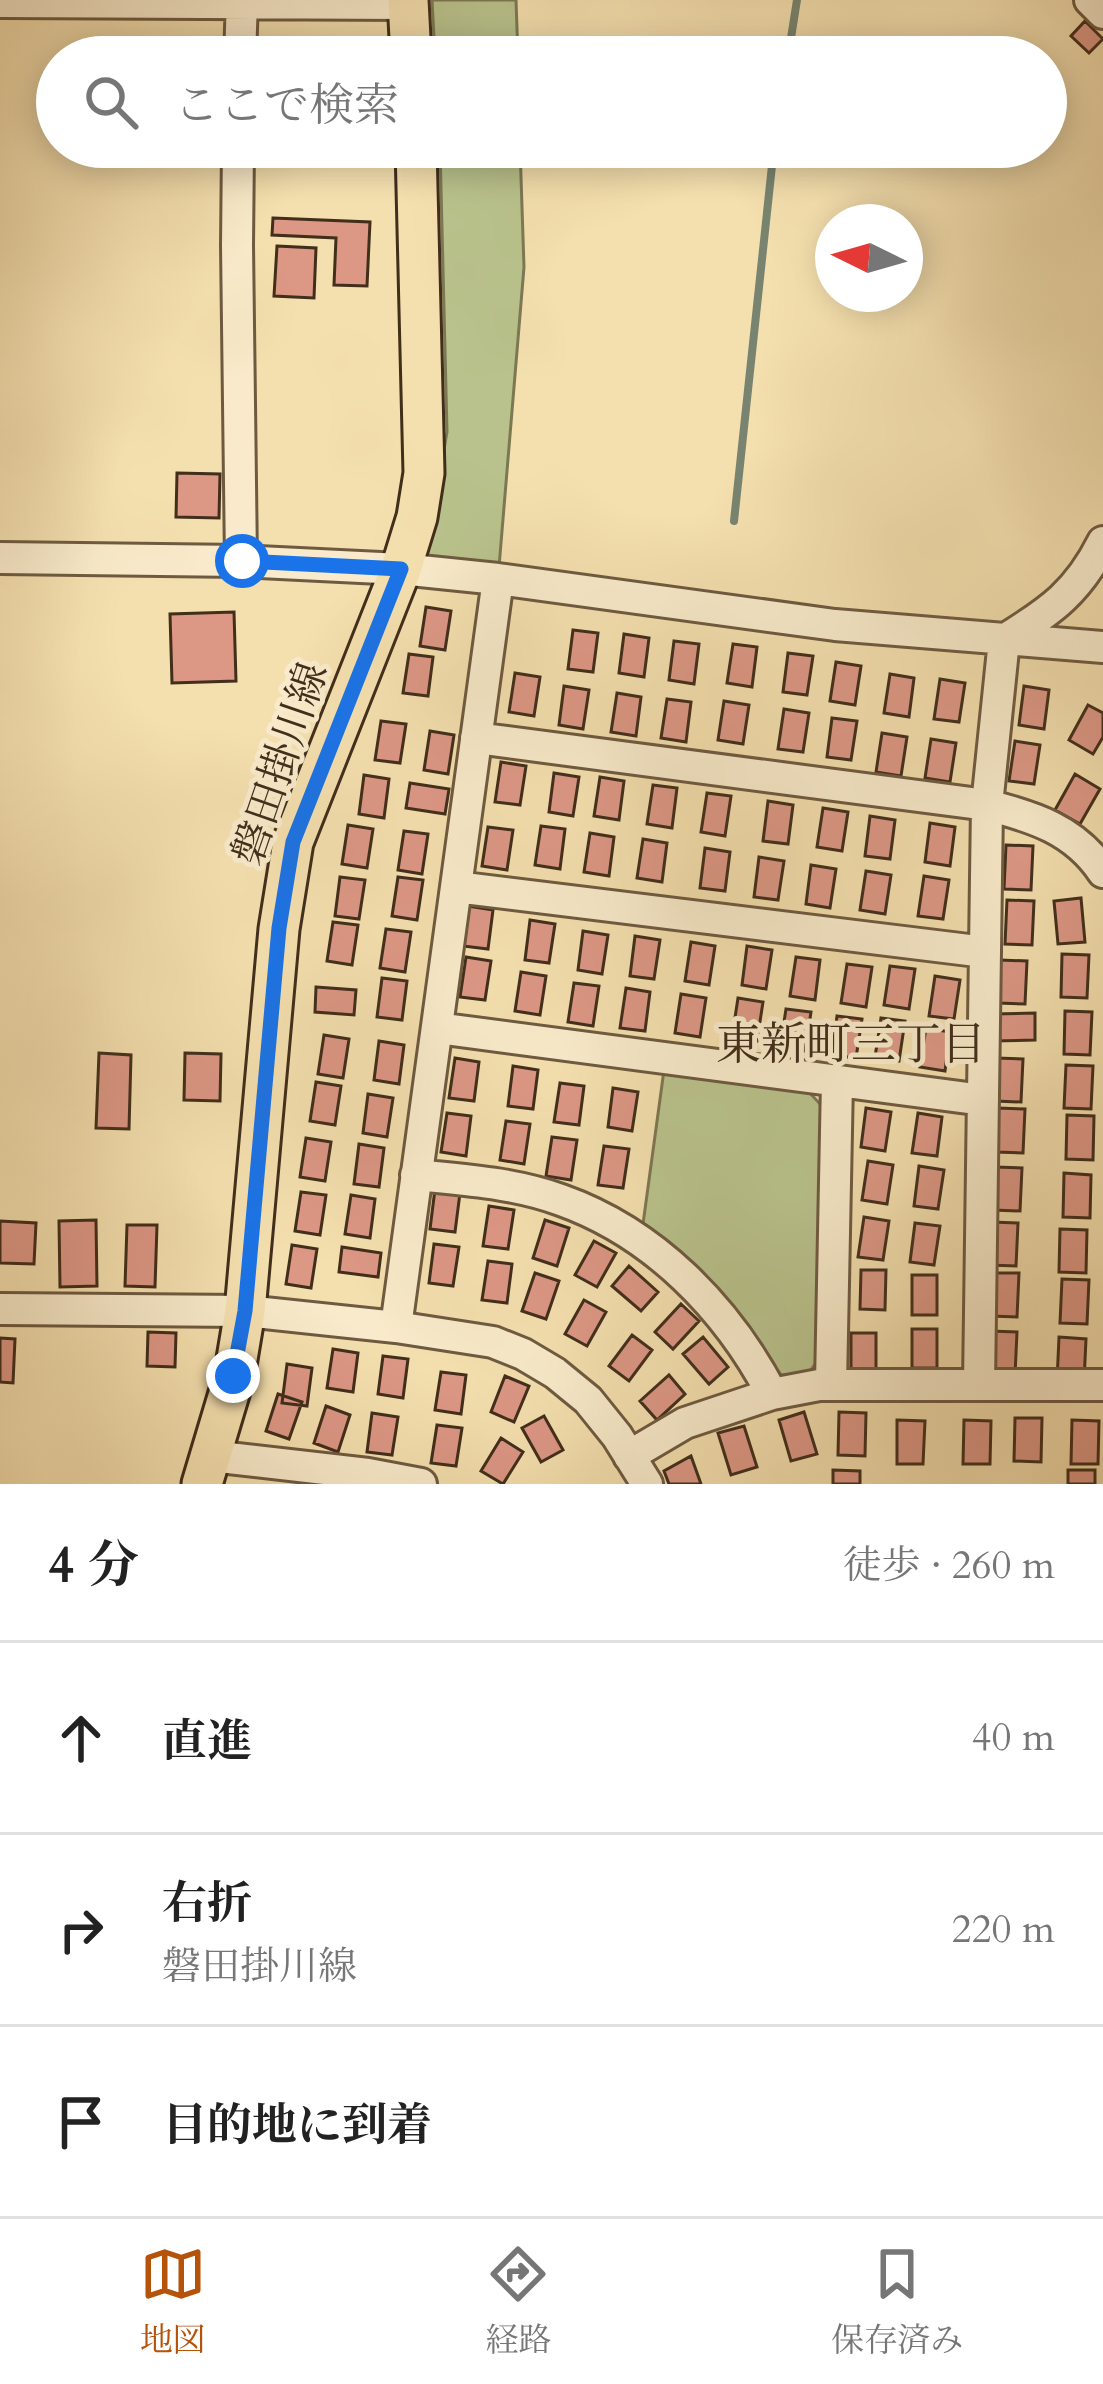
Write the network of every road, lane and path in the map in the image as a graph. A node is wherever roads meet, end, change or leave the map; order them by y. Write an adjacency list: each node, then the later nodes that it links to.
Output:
1 (1090, 0): 5 (street)
2 (0, 2): 3 (street)
3 (242, 2): 4 (street); 6 (street)
4 (408, 2): 7 (main road)
5 (1103, 13)
6 (241, 36)
7 (410, 36)
8 (238, 168): 12 (street)
9 (417, 168): 13 (main road, 磐田掛川線)
10 (1103, 542): 15 (street)
11 (0, 558): 12 (street)
12 (242, 561): 13 (street)
13 (401, 569): 14 (street); 28 (main road, 磐田掛川線)
14 (498, 579): 15 (street); 18 (street)
15 (1004, 640): 16 (street); 19 (street)
16 (1089, 646): 17 (street)
17 (1103, 662)
18 (476, 738): 19 (street); 21 (street)
19 (987, 805): 20 (street); 22 (street)
20 (1103, 872)
21 (456, 886): 22 (street); 23 (street)
22 (985, 952): 25 (street)
23 (437, 1028): 24 (street); 26 (street)
24 (837, 1081): 25 (street); 30 (street)
25 (983, 1100): 31 (street)
26 (416, 1174): 29 (street); 33 (street)
27 (0, 1309): 28 (street)
28 (245, 1311): 29 (street); 35 (main road, 磐田掛川線)
29 (396, 1327): 34 (street)
30 (831, 1384): 31 (street); 33 (street)
31 (979, 1385): 32 (street)
32 (1103, 1385)
33 (772, 1394): 34 (street)
34 (629, 1456): 38 (street)
35 (207, 1470): 36 (street)
36 (366, 1479): 37 (street)
37 (421, 1484)
38 (647, 1484)

